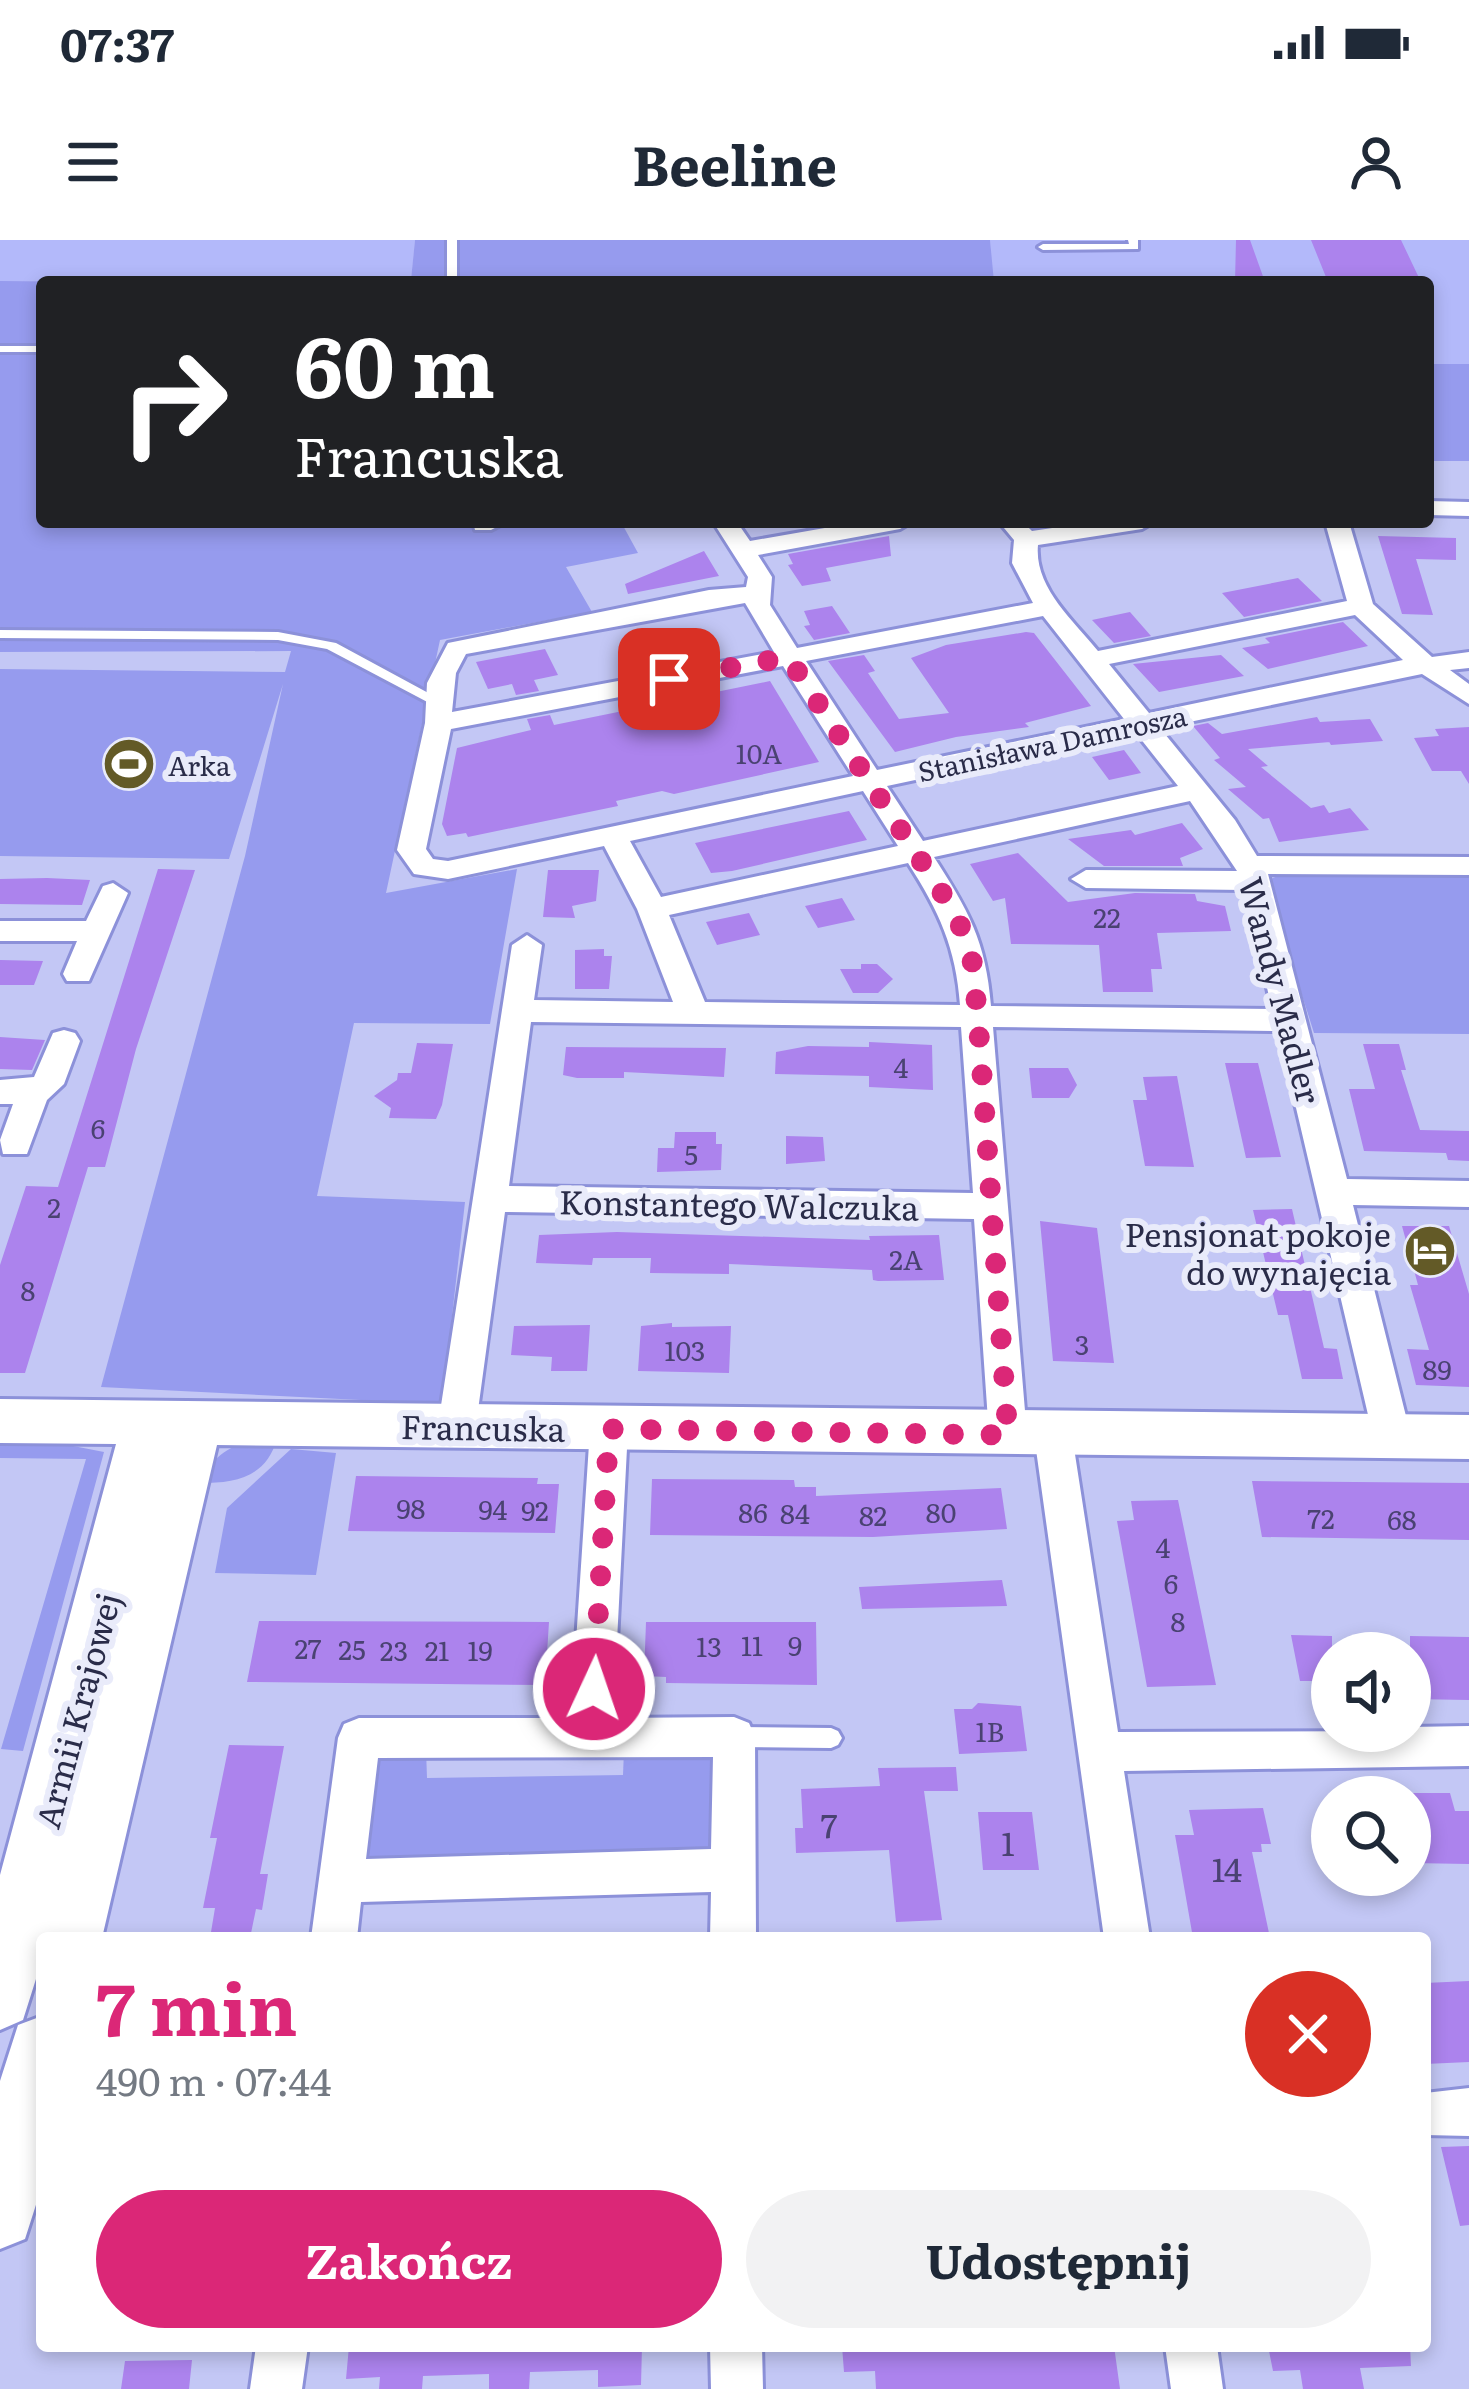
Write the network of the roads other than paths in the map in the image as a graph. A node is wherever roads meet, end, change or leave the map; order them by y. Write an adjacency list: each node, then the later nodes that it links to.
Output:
1 (452, 240): 4 (lane)
2 (1132, 240): 3 (lane)
3 (1043, 247)
4 (452, 276)
5 (0, 349): 6 (lane)
6 (36, 349)
7 (1434, 508): 8 (street)
8 (1469, 509)
9 (729, 528): 14 (street)
10 (866, 528): 14 (street)
11 (1059, 528): 13 (street)
12 (1338, 528): 16 (street)
13 (1018, 531): 17 (street, Wandy Madler)
14 (743, 550): 15 (street)
15 (758, 593): 19 (street); 24 (street)
16 (1360, 606): 20 (street); 22 (street)
17 (1048, 608): 19 (street); 20 (street, Wandy Madler)
18 (0, 634): 24 (lane)
19 (788, 657): 24 (street); 26 (street)
20 (1090, 660): 25 (street, Wandy Madler)
21 (1469, 660): 22 (street, Stanisława Damrosza)
22 (1426, 664): 23 (street); 25 (street, Stanisława Damrosza)
23 (1469, 696)
24 (438, 713): 28 (street, Stanisława Damrosza)
25 (1143, 723): 26 (street, Stanisława Damrosza); 27 (street, Wandy Madler)
26 (868, 781): 28 (street, Stanisława Damrosza); 29 (street)
27 (1196, 790): 29 (street); 31 (street, Wandy Madler)
28 (611, 833): 34 (street)
29 (916, 852): 34 (street); 41 (street)
30 (1469, 866): 31 (street)
31 (1253, 873): 32 (street); 42 (street, Wandy Madler)
32 (1086, 879)
33 (113, 892): 36 (street)
34 (652, 909): 40 (street)
35 (0, 931): 36 (street)
36 (93, 931): 38 (street)
37 (527, 945): 39 (street)
38 (78, 974)
39 (517, 1011): 40 (street); 48 (street)
40 (694, 1015): 41 (street)
41 (978, 1019): 42 (street); 49 (street)
42 (1292, 1020): 46 (street, Wandy Madler)
43 (64, 1041): 44 (street)
44 (16, 1093): 45 (street)
45 (16, 1144)
46 (1336, 1192): 47 (street); 55 (street, Wandy Madler)
47 (1469, 1193)
48 (488, 1199): 49 (street, Konstantego Walczuka); 52 (street)
49 (990, 1206): 54 (street)
50 (0, 1421): 51 (street, Francuska)
51 (172, 1423): 52 (street, Francuska); 64 (street, Armii Krajowej); 68 (street, Armii Krajowej)
52 (457, 1425): 53 (street, Francuska)
53 (609, 1429): 54 (street, Francuska); 57 (street)
54 (1030, 1435): 55 (street, Francuska); 61 (street)
55 (1392, 1436): 56 (street, Francuska)
56 (1469, 1437)
57 (591, 1736): 58 (street); 63 (street)
58 (734, 1737): 59 (lane); 62 (street)
59 (831, 1738)
60 (1469, 1746): 61 (street)
61 (1097, 1752): 67 (street)
62 (732, 1870): 63 (street); 66 (street)
63 (341, 1881): 65 (street)
64 (71, 1932)
65 (335, 1932)
66 (733, 1932)
67 (1126, 1932)
68 (15, 1989)
69 (36, 2073): 70 (street)
70 (0, 2214)
71 (281, 2352): 74 (street)
72 (736, 2352): 75 (street)
73 (1192, 2352): 76 (street)
74 (276, 2389)
75 (737, 2389)
76 (1198, 2389)

